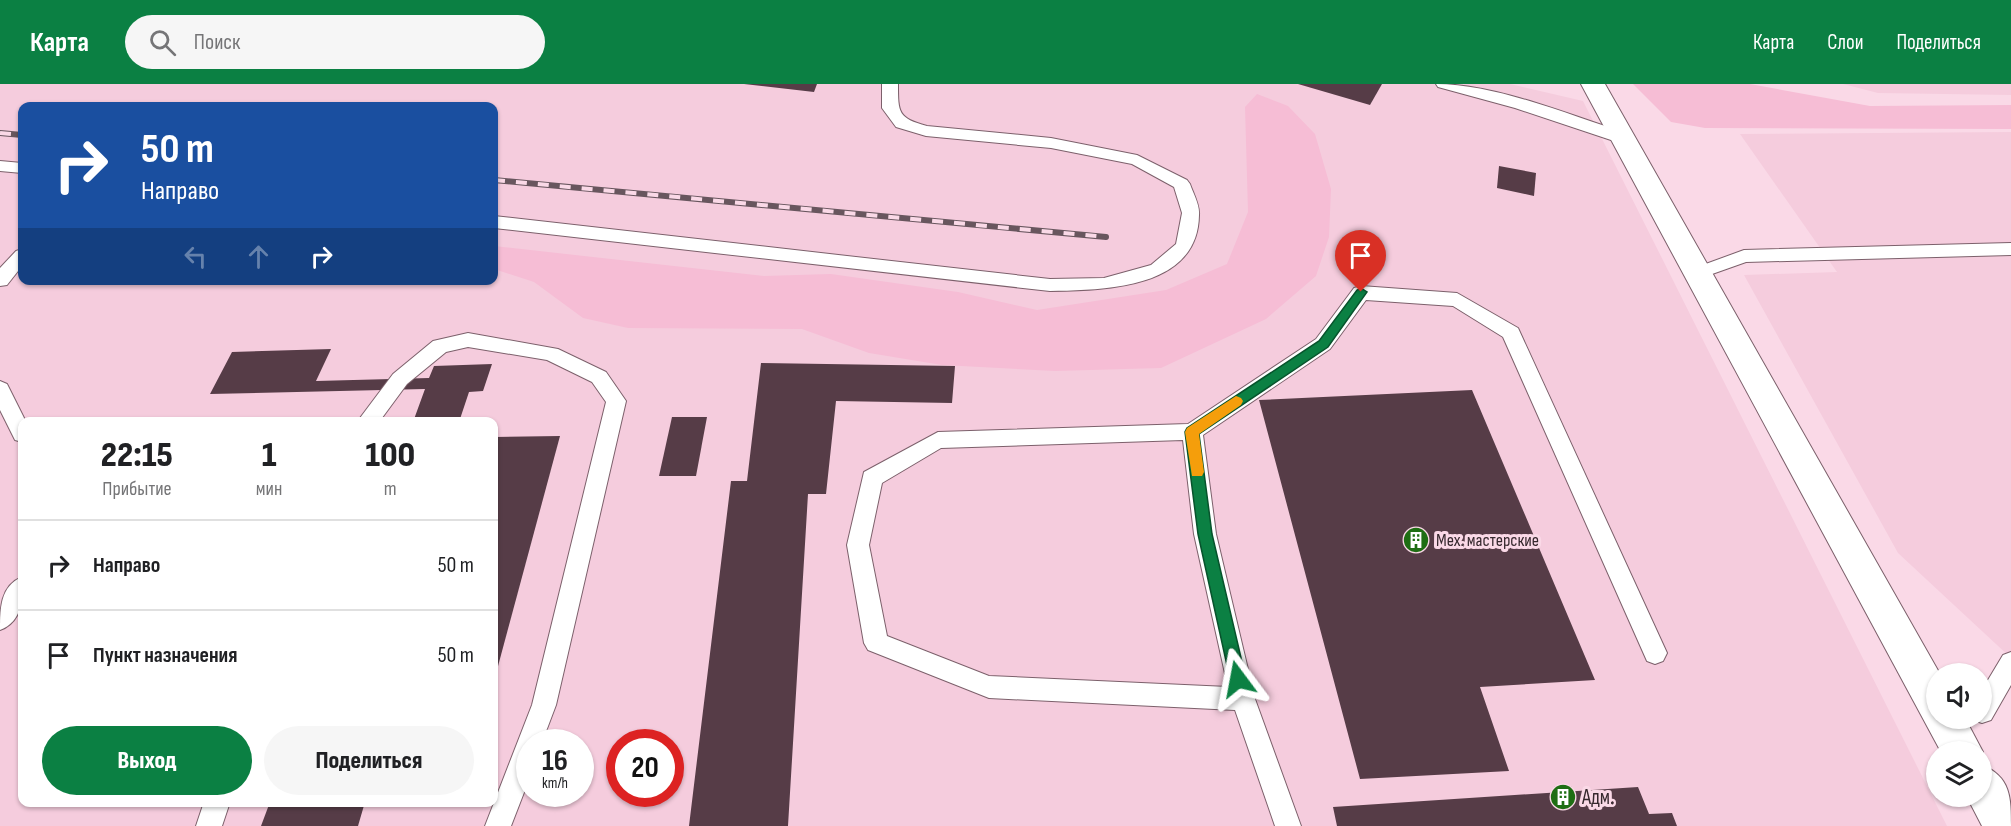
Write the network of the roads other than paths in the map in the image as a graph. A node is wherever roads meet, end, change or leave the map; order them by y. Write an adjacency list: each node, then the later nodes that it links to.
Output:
1 (890, 84): 7 (lane)
2 (1444, 84): 4 (lane)
3 (1593, 84): 4 (street)
4 (1623, 138): 10 (street)
5 (0, 166): 6 (lane)
6 (18, 168)
7 (498, 222)
8 (2011, 249): 10 (lane)
9 (18, 260): 11 (lane)
10 (1698, 273): 20 (street)
11 (0, 280)
12 (0, 389): 14 (lane)
13 (371, 417): 26 (lane)
14 (18, 426)
15 (1192, 432): 18 (lane); 22 (lane); 22 (lane)
16 (18, 593): 17 (lane)
17 (0, 620)
18 (1655, 653)
19 (2011, 663): 21 (lane)
20 (1926, 686)
21 (1992, 695)
22 (1243, 699): 27 (lane)
23 (1992, 803): 28 (street)
24 (215, 807): 25 (lane)
25 (209, 826)
26 (498, 826)
27 (1288, 826)
28 (2005, 826)

